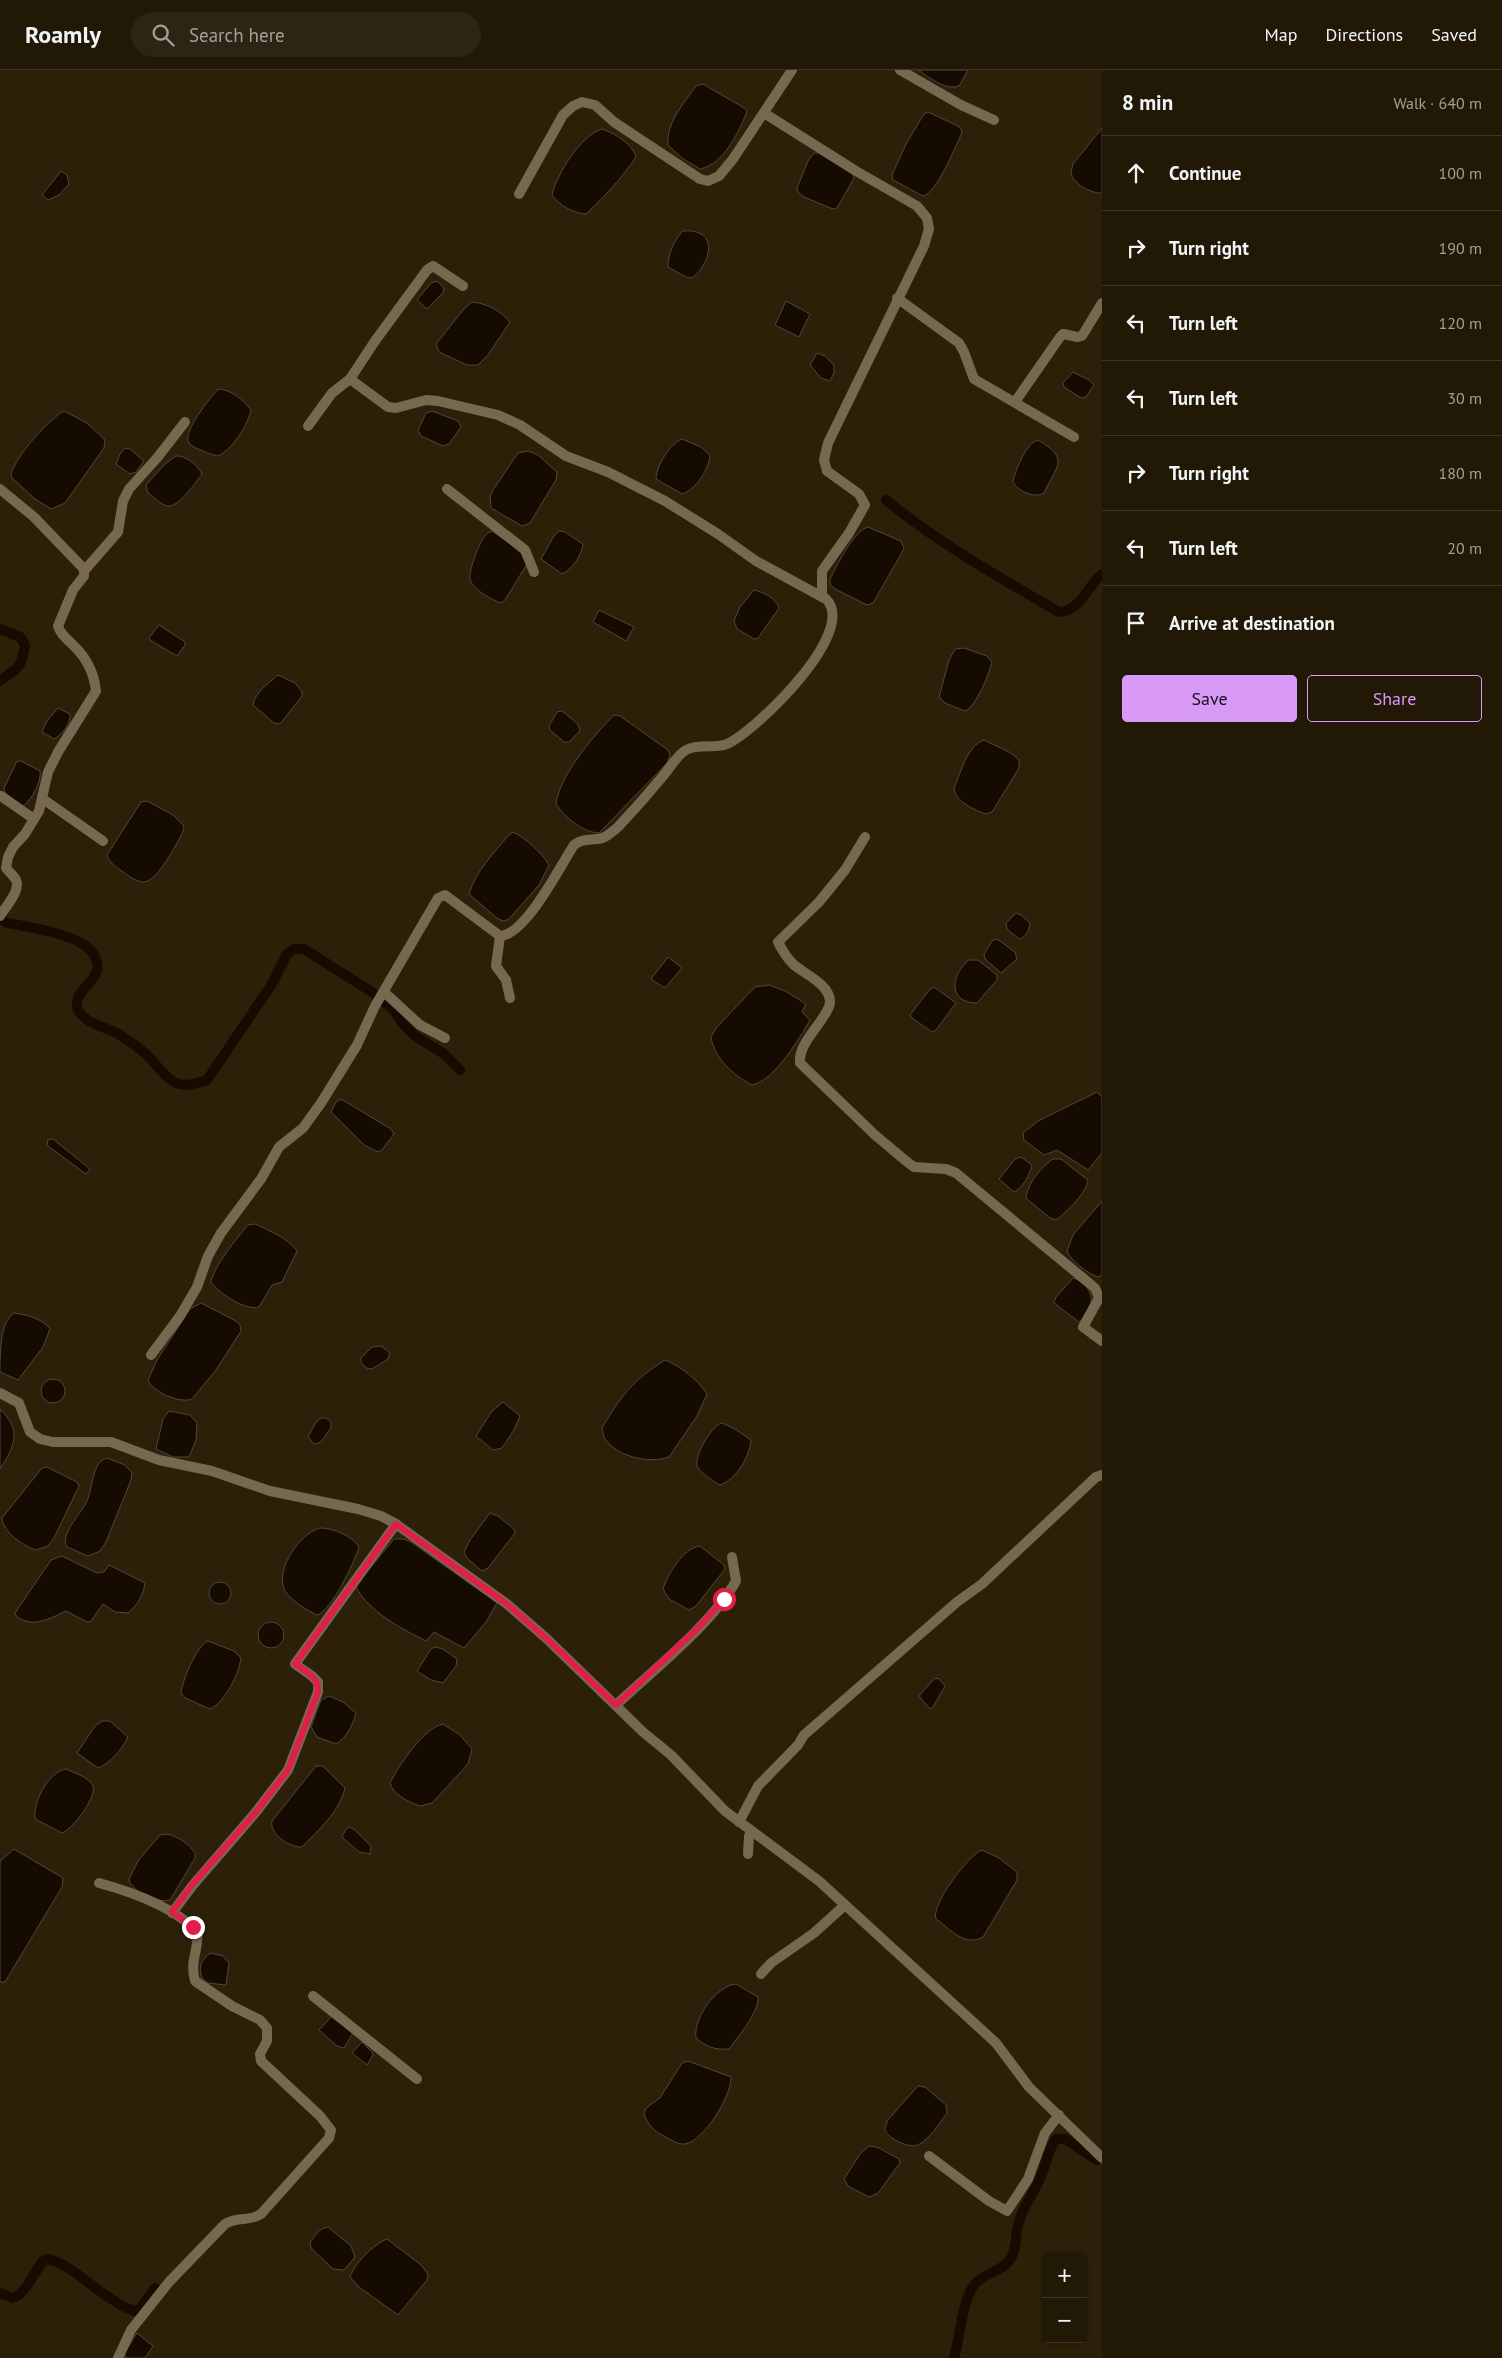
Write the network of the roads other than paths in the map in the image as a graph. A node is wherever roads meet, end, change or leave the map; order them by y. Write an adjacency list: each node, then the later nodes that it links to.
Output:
1 (792, 70): 3 (street)
2 (900, 70): 4 (street)
3 (764, 113): 5 (street); 7 (street)
4 (994, 120)
5 (519, 194)
6 (463, 286): 9 (street)
7 (897, 298): 10 (street); 18 (street)
8 (1102, 303): 10 (street)
9 (350, 380): 12 (street); 18 (street)
10 (1015, 402): 13 (street)
11 (185, 422): 16 (street)
12 (308, 426)
13 (1074, 437)
14 (0, 489): 16 (street)
15 (447, 489): 17 (street)
16 (84, 571): 20 (street)
17 (534, 572)
18 (822, 597): 25 (street)
19 (0, 796): 21 (street)
20 (43, 799): 21 (street); 23 (street)
21 (34, 819): 24 (street)
22 (865, 837): 29 (street)
23 (103, 841)
24 (2, 914)
25 (500, 936): 26 (street); 27 (street)
26 (384, 993): 28 (street); 30 (street)
27 (510, 998)
28 (445, 1038)
29 (1102, 1341)
30 (151, 1354)
31 (0, 1393): 33 (street)
32 (1102, 1475): 36 (street)
33 (396, 1524): 35 (street); 41 (street)
34 (732, 1557): 35 (street)
35 (616, 1705): 36 (street)
36 (739, 1822): 37 (street)
37 (751, 1831): 38 (street); 40 (street)
38 (748, 1854)
39 (99, 1883): 41 (street)
40 (845, 1905): 42 (street); 45 (street)
41 (172, 1912): 48 (street)
42 (761, 1974)
43 (313, 1996): 44 (street)
44 (418, 2079)
45 (1059, 2115): 46 (street); 47 (street)
46 (929, 2156)
47 (1102, 2158)
48 (118, 2358)

